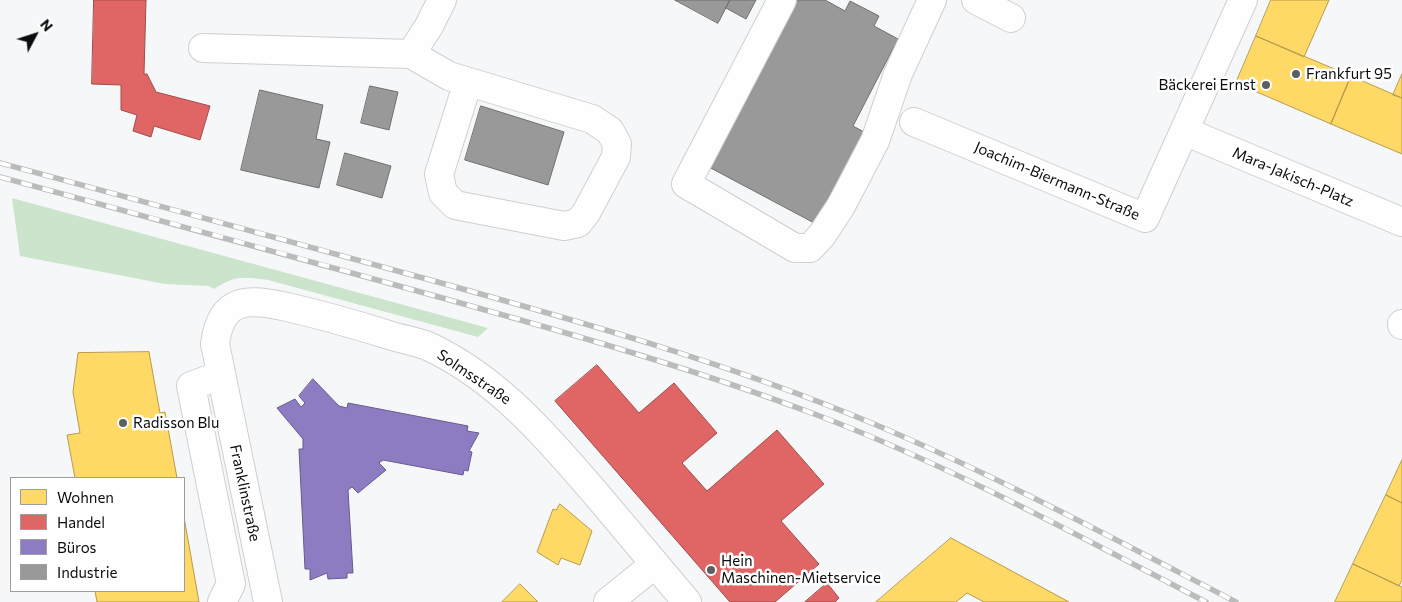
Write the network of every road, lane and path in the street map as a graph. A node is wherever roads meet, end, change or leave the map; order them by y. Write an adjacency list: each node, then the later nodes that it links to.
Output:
1 (442, 0): 8 (street)
2 (782, 0): 3 (street)
3 (932, 0)
4 (976, 0): 6 (street)
5 (1243, 0): 11 (street, Joachim-Biermann-Straße)
6 (1011, 18)
7 (203, 48): 8 (street)
8 (411, 54): 9 (street)
9 (468, 82): 9 (street)
10 (914, 122): 11 (street, Joachim-Biermann-Straße)
11 (1184, 131): 12 (street, Mara-Jakisch-Platz)
12 (1402, 222)
13 (238, 304): 14 (street, Franklinstraße); 15 (street, Solmsstraße)
14 (221, 375): 16 (street, Franklinstraße); 17 (street)
15 (655, 564): 18 (street); 19 (street, Solmsstraße)
16 (265, 590): 17 (street)
17 (226, 593)
18 (608, 602)
19 (687, 602)

